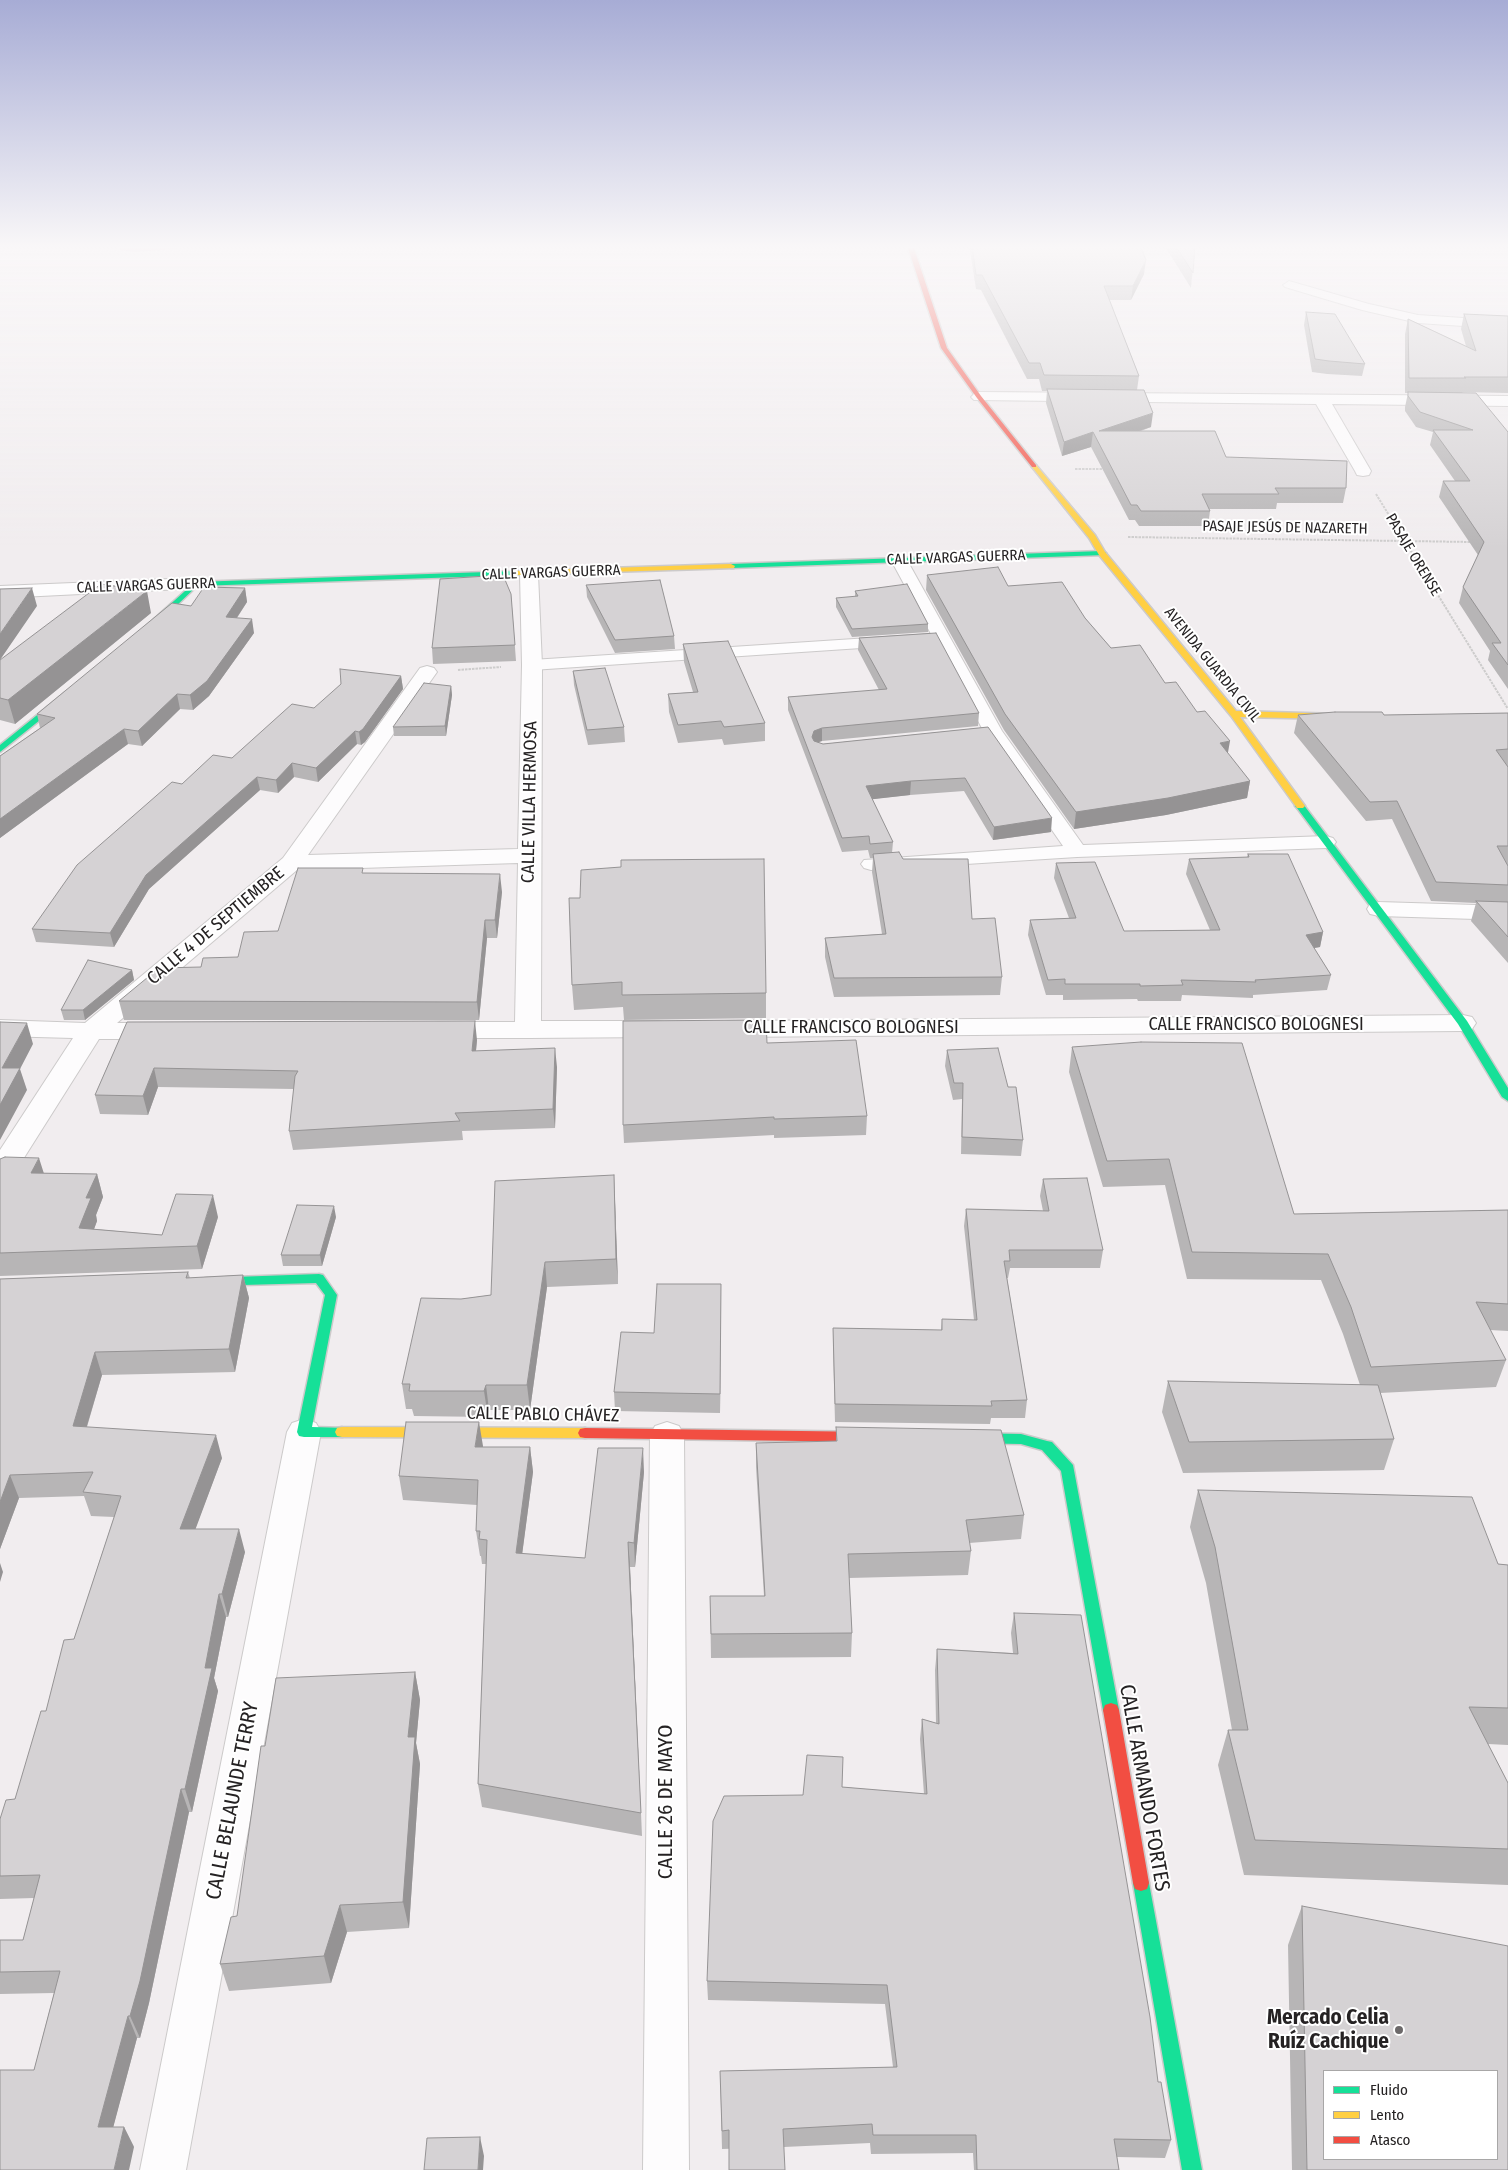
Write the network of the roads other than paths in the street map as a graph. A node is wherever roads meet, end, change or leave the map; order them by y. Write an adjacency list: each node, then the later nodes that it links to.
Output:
1 (943, 346): 2 (street, AVENIDA GUARDIA CIVIL)
2 (979, 397): 3 (street); 6 (street, AVENIDA GUARDIA CIVIL)
3 (1321, 399): 4 (street); 5 (street)
4 (1508, 400)
5 (1363, 471)
6 (1102, 553): 7 (street, CALLE VARGAS GUERRA); 16 (street, AVENIDA GUARDIA CIVIL)
7 (899, 560): 8 (street, CALLE VARGAS GUERRA); 12 (lane)
8 (529, 574): 9 (street, CALLE VARGAS GUERRA); 13 (street, CALLE VILLA HERMOSA)
9 (195, 584): 10 (street, CALLE VARGAS GUERRA); 11 (street)
10 (0, 592)
11 (142, 633)
12 (940, 638): 13 (lane); 18 (lane)
13 (532, 665): 23 (street, CALLE VILLA HERMOSA)
14 (427, 672): 24 (street, CALLE 4 DE SEPTIEMBRE)
15 (75, 688): 20 (street)
16 (1234, 714): 17 (street); 21 (street, AVENIDA GUARDIA CIVIL)
17 (1351, 716)
18 (993, 732): 19 (lane); 22 (lane)
19 (974, 734)
20 (0, 749)
21 (1326, 842): 22 (lane); 26 (street, AVENIDA GUARDIA CIVIL)
22 (1077, 851): 25 (lane)
23 (530, 856): 24 (street); 31 (street, CALLE VILLA HERMOSA)
24 (291, 863): 32 (street, CALLE 4 DE SEPTIEMBRE)
25 (871, 864)
26 (1379, 909): 27 (street); 28 (street, AVENIDA GUARDIA CIVIL)
27 (1508, 913)
28 (1463, 1023): 31 (street, CALLE FRANCISCO BOLOGNESI); 34 (street, AVENIDA GUARDIA CIVIL)
29 (0, 1028): 32 (street)
30 (418, 1030): 31 (street, CALLE FRANCISCO BOLOGNESI)
31 (528, 1030)
32 (91, 1031): 33 (street); 35 (street, CALLE 4 DE SEPTIEMBRE)
33 (180, 1031)
34 (1508, 1097)
35 (0, 1173)
36 (190, 1282): 37 (street)
37 (304, 1432): 38 (street, CALLE PABLO CHÁVEZ); 41 (street, CALLE BELAUNDE TERRY)
38 (667, 1435): 39 (street, CALLE PABLO CHÁVEZ); 42 (street, CALLE 26 DE MAYO)
39 (884, 1438)
40 (952, 1438): 43 (street, CALLE ARMANDO FORTES)
41 (163, 2170)
42 (666, 2170)
43 (1192, 2170)

